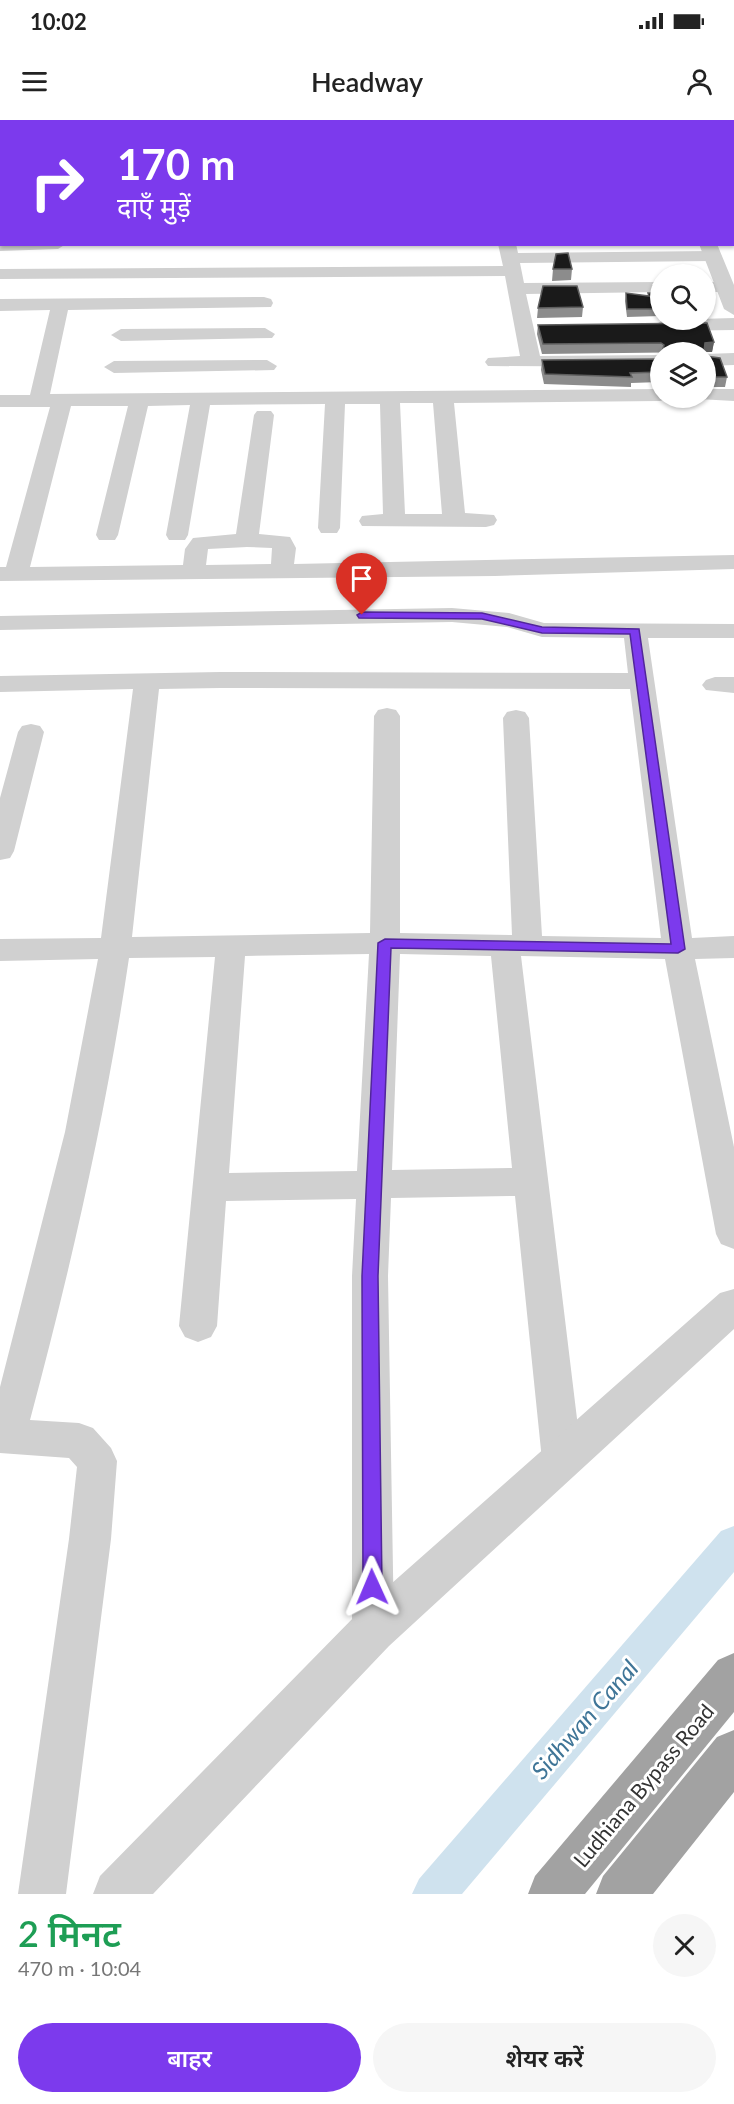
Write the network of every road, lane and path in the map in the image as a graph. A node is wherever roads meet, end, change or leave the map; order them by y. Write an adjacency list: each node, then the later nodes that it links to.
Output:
1 (512, 265): 2 (street); 3 (street); 4 (street); 11 (street)
2 (0, 274)
3 (725, 279)
4 (650, 286)
5 (264, 303): 7 (street)
6 (60, 304): 7 (street); 8 (street); 31 (street)
7 (127, 304): 14 (street)
8 (0, 305)
9 (734, 324): 10 (street)
10 (640, 325)
11 (522, 326): 12 (street); 19 (street)
12 (546, 326)
13 (265, 334): 14 (street)
14 (121, 335): 21 (street)
15 (734, 359): 16 (street)
16 (716, 360)
17 (650, 361): 19 (street)
18 (495, 362): 19 (street)
19 (531, 362)
20 (267, 366): 21 (street)
21 (114, 367): 29 (street)
22 (650, 395): 25 (street)
23 (716, 395): 24 (street)
24 (734, 395)
25 (443, 397): 28 (street); 35 (street)
26 (140, 398): 27 (street); 29 (street); 40 (street)
27 (201, 398): 30 (street); 41 (street)
28 (390, 398): 30 (street); 38 (street)
29 (107, 399): 32 (street)
30 (335, 399): 39 (street)
31 (39, 400): 32 (street); 33 (street)
32 (63, 400): 46 (street)
33 (0, 401)
34 (264, 415): 42 (street)
35 (454, 520): 36 (street); 38 (street)
36 (486, 520)
37 (370, 521): 38 (street)
38 (394, 521)
39 (329, 528)
40 (107, 535)
41 (177, 535)
42 (247, 540): 44 (street); 45 (street)
43 (734, 562): 44 (street)
44 (282, 571): 45 (street)
45 (193, 572): 46 (street)
46 (8, 574)
47 (0, 623): 48 (street)
48 (635, 631): 49 (street); 51 (street)
49 (734, 631)
50 (147, 681): 51 (street); 52 (street); 61 (street)
51 (643, 681): 62 (street)
52 (0, 684)
53 (387, 716): 57 (street)
54 (516, 718): 59 (street)
55 (31, 732): 56 (street)
56 (0, 851)
57 (385, 943): 58 (street); 59 (street); 65 (street)
58 (231, 946): 61 (street); 66 (street)
59 (516, 946): 62 (street); 64 (street)
60 (734, 947): 62 (street)
61 (115, 948): 63 (street); 70 (street)
62 (678, 949): 67 (street)
63 (0, 950)
64 (530, 1182): 65 (street); 71 (street)
65 (374, 1183): 66 (street); 72 (street)
66 (211, 1187): 69 (street)
67 (734, 1234)
68 (734, 1305): 71 (street)
69 (198, 1326)
70 (3, 1435): 75 (street)
71 (562, 1460): 72 (street)
72 (373, 1630): 76 (street)
73 (734, 1676): 77 (highway, Ludhiana Bypass Road)
74 (734, 1754): 78 (highway)
75 (42, 1894)
76 (118, 1894)
77 (553, 1894)
78 (621, 1894)

